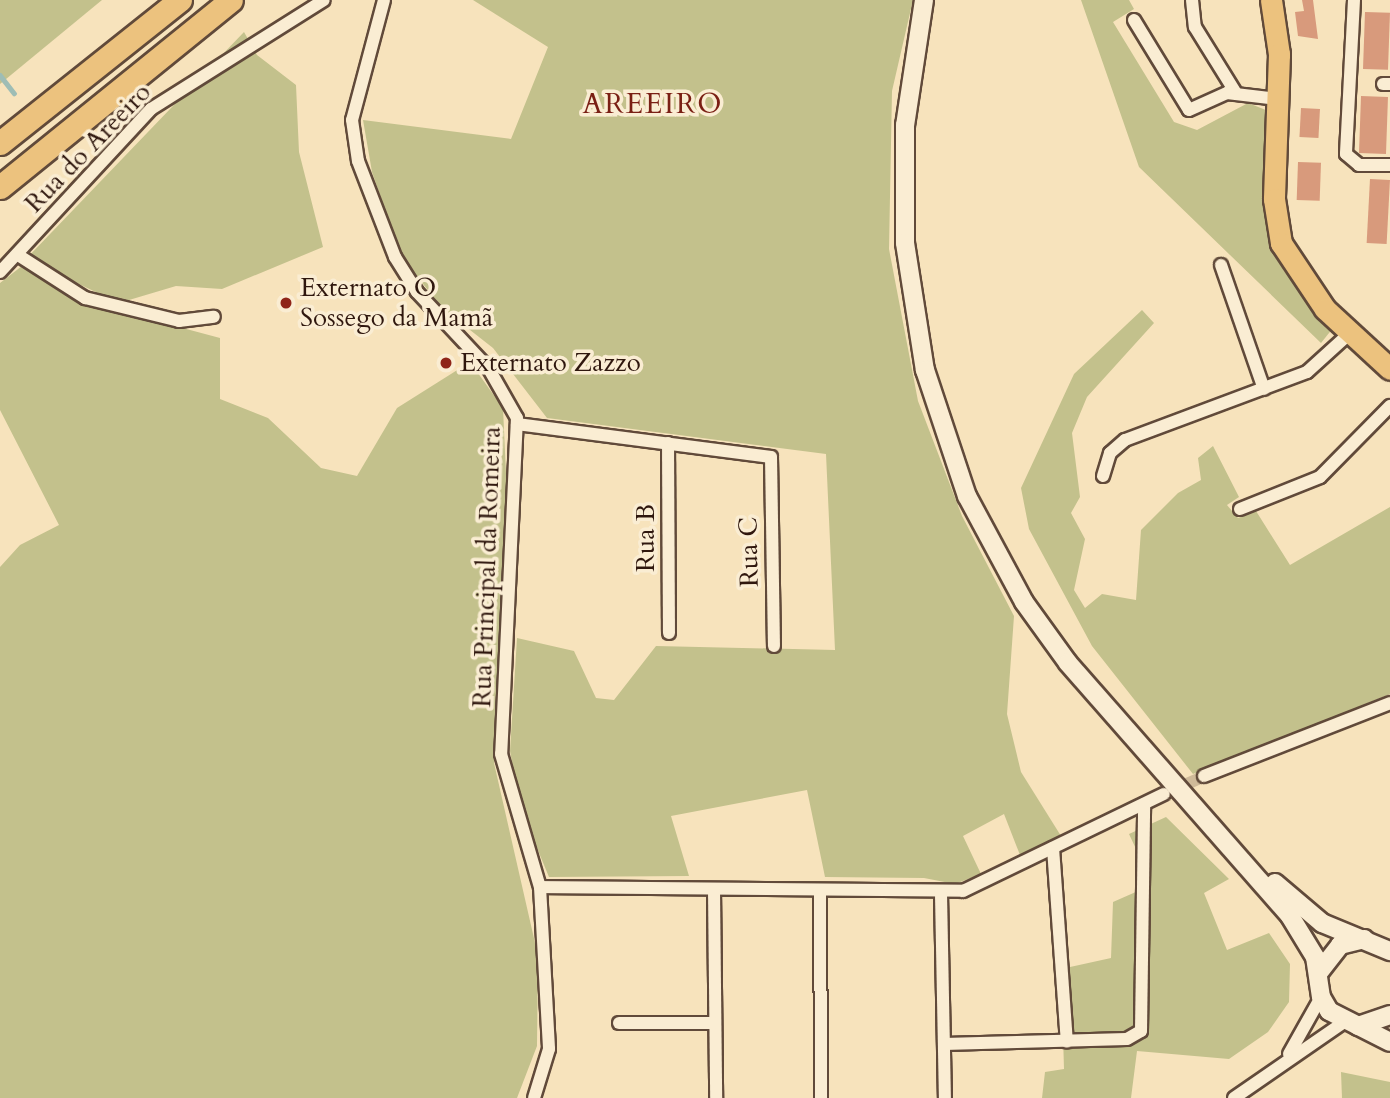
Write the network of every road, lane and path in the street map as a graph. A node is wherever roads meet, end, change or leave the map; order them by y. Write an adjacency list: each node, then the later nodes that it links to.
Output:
1 (180, 0): 13 (highway)
2 (231, 0): 15 (highway)
3 (384, 0): 24 (street, Rua Principal da Romeira)
4 (924, 0): 40 (main road)
5 (934, 0): 39 (main road)
6 (1192, 0): 11 (street)
7 (1271, 0): 12 (main road)
8 (1353, 0): 14 (street)
9 (319, 2): 16 (street, Rua do Areeiro)
10 (1134, 20): 11 (street)
11 (1236, 93): 12 (street)
12 (1278, 99): 20 (main road)
13 (0, 143)
14 (1390, 165)
15 (0, 187)
16 (18, 255): 18 (street, Rua do Areeiro); 19 (street)
17 (1221, 265): 22 (street)
18 (0, 272)
19 (214, 317)
20 (1350, 333): 21 (main road); 22 (street)
21 (1390, 369)
22 (1264, 389): 26 (street)
23 (1390, 406): 27 (street)
24 (517, 424): 25 (street); 35 (street, Rua Principal da Romeira)
25 (668, 443): 28 (street, Rua B); 29 (street, Rua C)
26 (1103, 476)
27 (1240, 509)
28 (669, 632)
29 (774, 646)
30 (1390, 703): 31 (street)
31 (1204, 776)
32 (1164, 794): 33 (street)
33 (1144, 804): 34 (street); 46 (street)
34 (1053, 848): 38 (street); 46 (street)
35 (540, 887): 36 (street); 50 (street, Rua Principal da Romeira)
36 (714, 890): 37 (street); 44 (street)
37 (820, 892): 38 (street); 52 (street)
38 (941, 894): 48 (street)
39 (1380, 943): 40 (main road)
40 (1320, 971): 41 (main road)
41 (1321, 997): 45 (main road); 49 (street)
42 (1390, 1015): 45 (main road)
43 (619, 1023): 44 (street)
44 (715, 1023): 51 (street)
45 (1351, 1024): 47 (main road); 49 (street)
46 (1067, 1041): 48 (street)
47 (1390, 1042)
48 (944, 1044): 53 (street)
49 (1267, 1074): 54 (street)
50 (534, 1098)
51 (716, 1098)
52 (821, 1098)
53 (945, 1098)
54 (1234, 1098)

